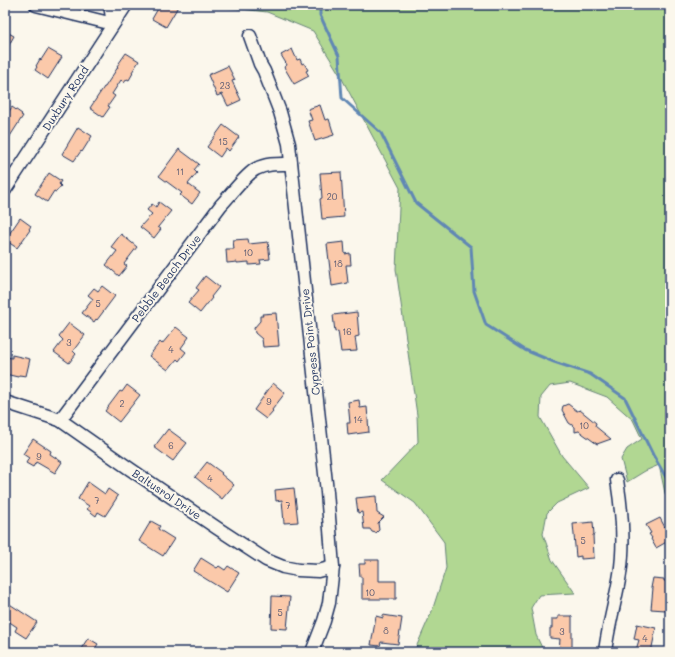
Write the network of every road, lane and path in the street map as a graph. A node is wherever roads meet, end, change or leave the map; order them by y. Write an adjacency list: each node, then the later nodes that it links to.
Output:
1 (36, 5): 4 (street)
2 (110, 5): 4 (street)
3 (126, 5): 4 (street, Duxbury Road)
4 (113, 24): 7 (street, Duxbury Road)
5 (250, 36): 6 (street, Cypress Point Drive)
6 (291, 164): 9 (street, Pebble Beach Drive); 11 (street, Cypress Point Drive)
7 (5, 190)
8 (5, 402): 9 (street, Baltusrol Drive)
9 (60, 420): 11 (street, Baltusrol Drive)
10 (617, 480): 13 (street)
11 (333, 567): 12 (street, Cypress Point Drive)
12 (312, 652)
13 (605, 652)

